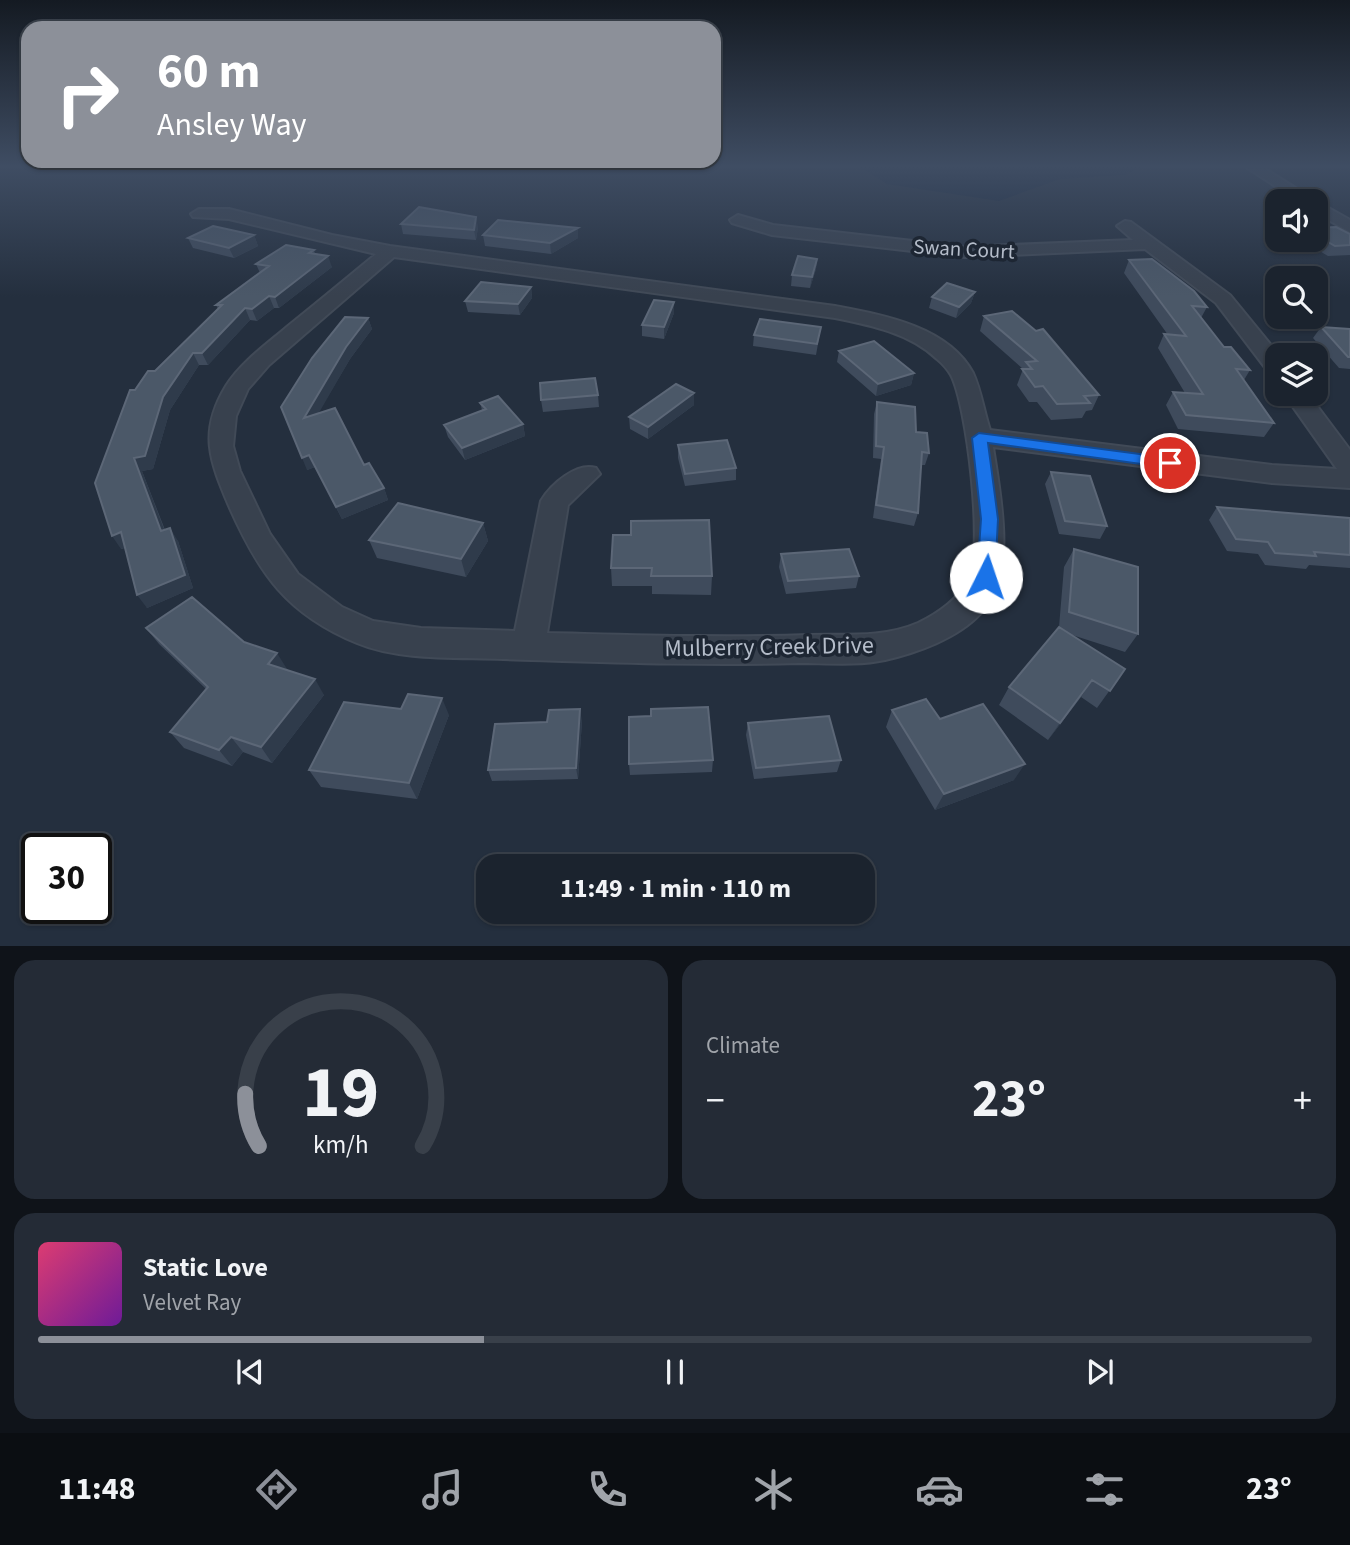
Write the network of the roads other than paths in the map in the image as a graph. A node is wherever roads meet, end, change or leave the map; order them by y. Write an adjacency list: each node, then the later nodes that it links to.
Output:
1 (1328, 213): 5 (street)
2 (199, 214): 7 (street, Mulberry Creek Drive)
3 (737, 220): 6 (street, Swan Court)
4 (1125, 226): 6 (street)
5 (1350, 227)
6 (1150, 244): 8 (street)
7 (390, 251): 10 (street, Mulberry Creek Drive); 14 (street, Mulberry Creek Drive)
8 (1265, 352)
9 (1305, 406): 11 (street)
10 (979, 438): 13 (street); 14 (street, Mulberry Creek Drive)
11 (1350, 468)
12 (587, 474): 14 (street)
13 (1350, 479)
14 (529, 645)

